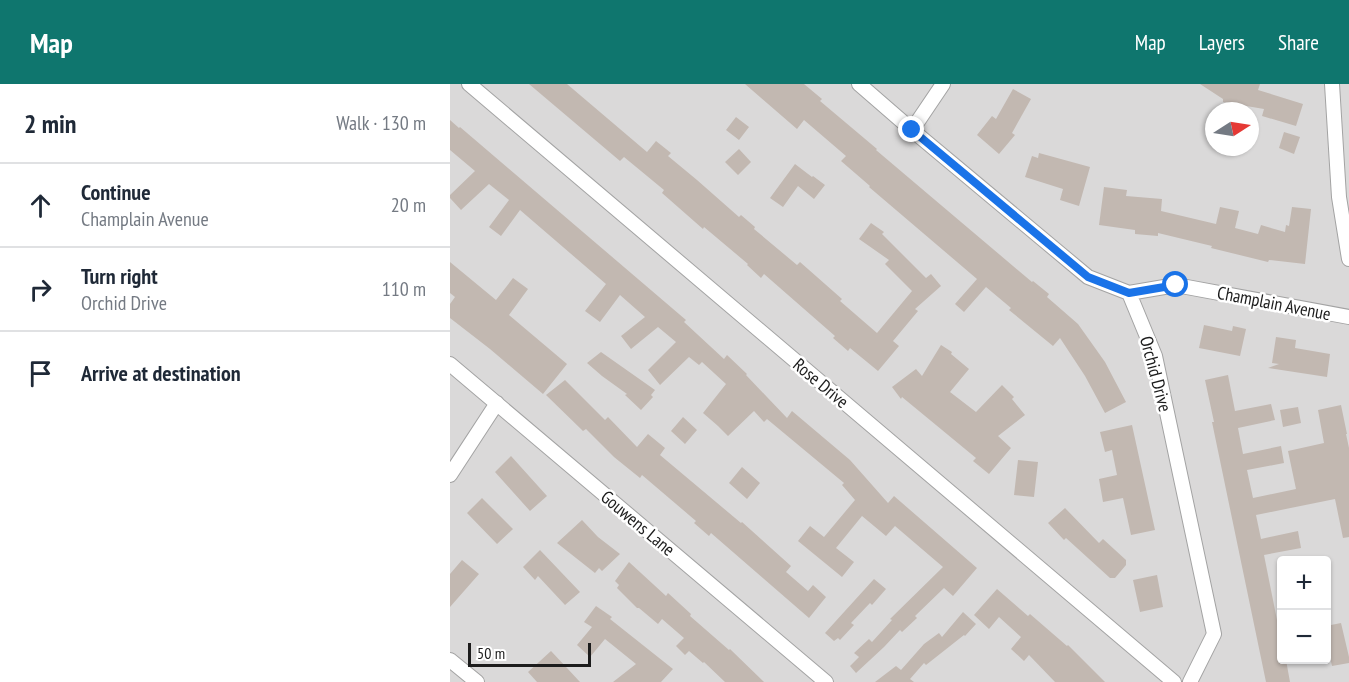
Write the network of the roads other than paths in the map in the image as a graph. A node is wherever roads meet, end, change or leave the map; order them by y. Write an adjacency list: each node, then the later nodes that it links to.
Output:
1 (469, 84): 15 (street, Rose Drive)
2 (859, 84): 5 (street)
3 (943, 84): 5 (street)
4 (1332, 84): 6 (street)
5 (912, 130): 7 (street)
6 (1349, 259)
7 (1129, 293): 8 (street, Champlain Avenue); 16 (street, Orchid Drive)
8 (1349, 317)
9 (450, 364): 10 (street, Gouwens Lane)
10 (496, 403): 11 (street); 14 (street, Gouwens Lane)
11 (450, 475)
12 (450, 660): 13 (street)
13 (477, 682)
14 (826, 682)
15 (1174, 682)
16 (1190, 682)

